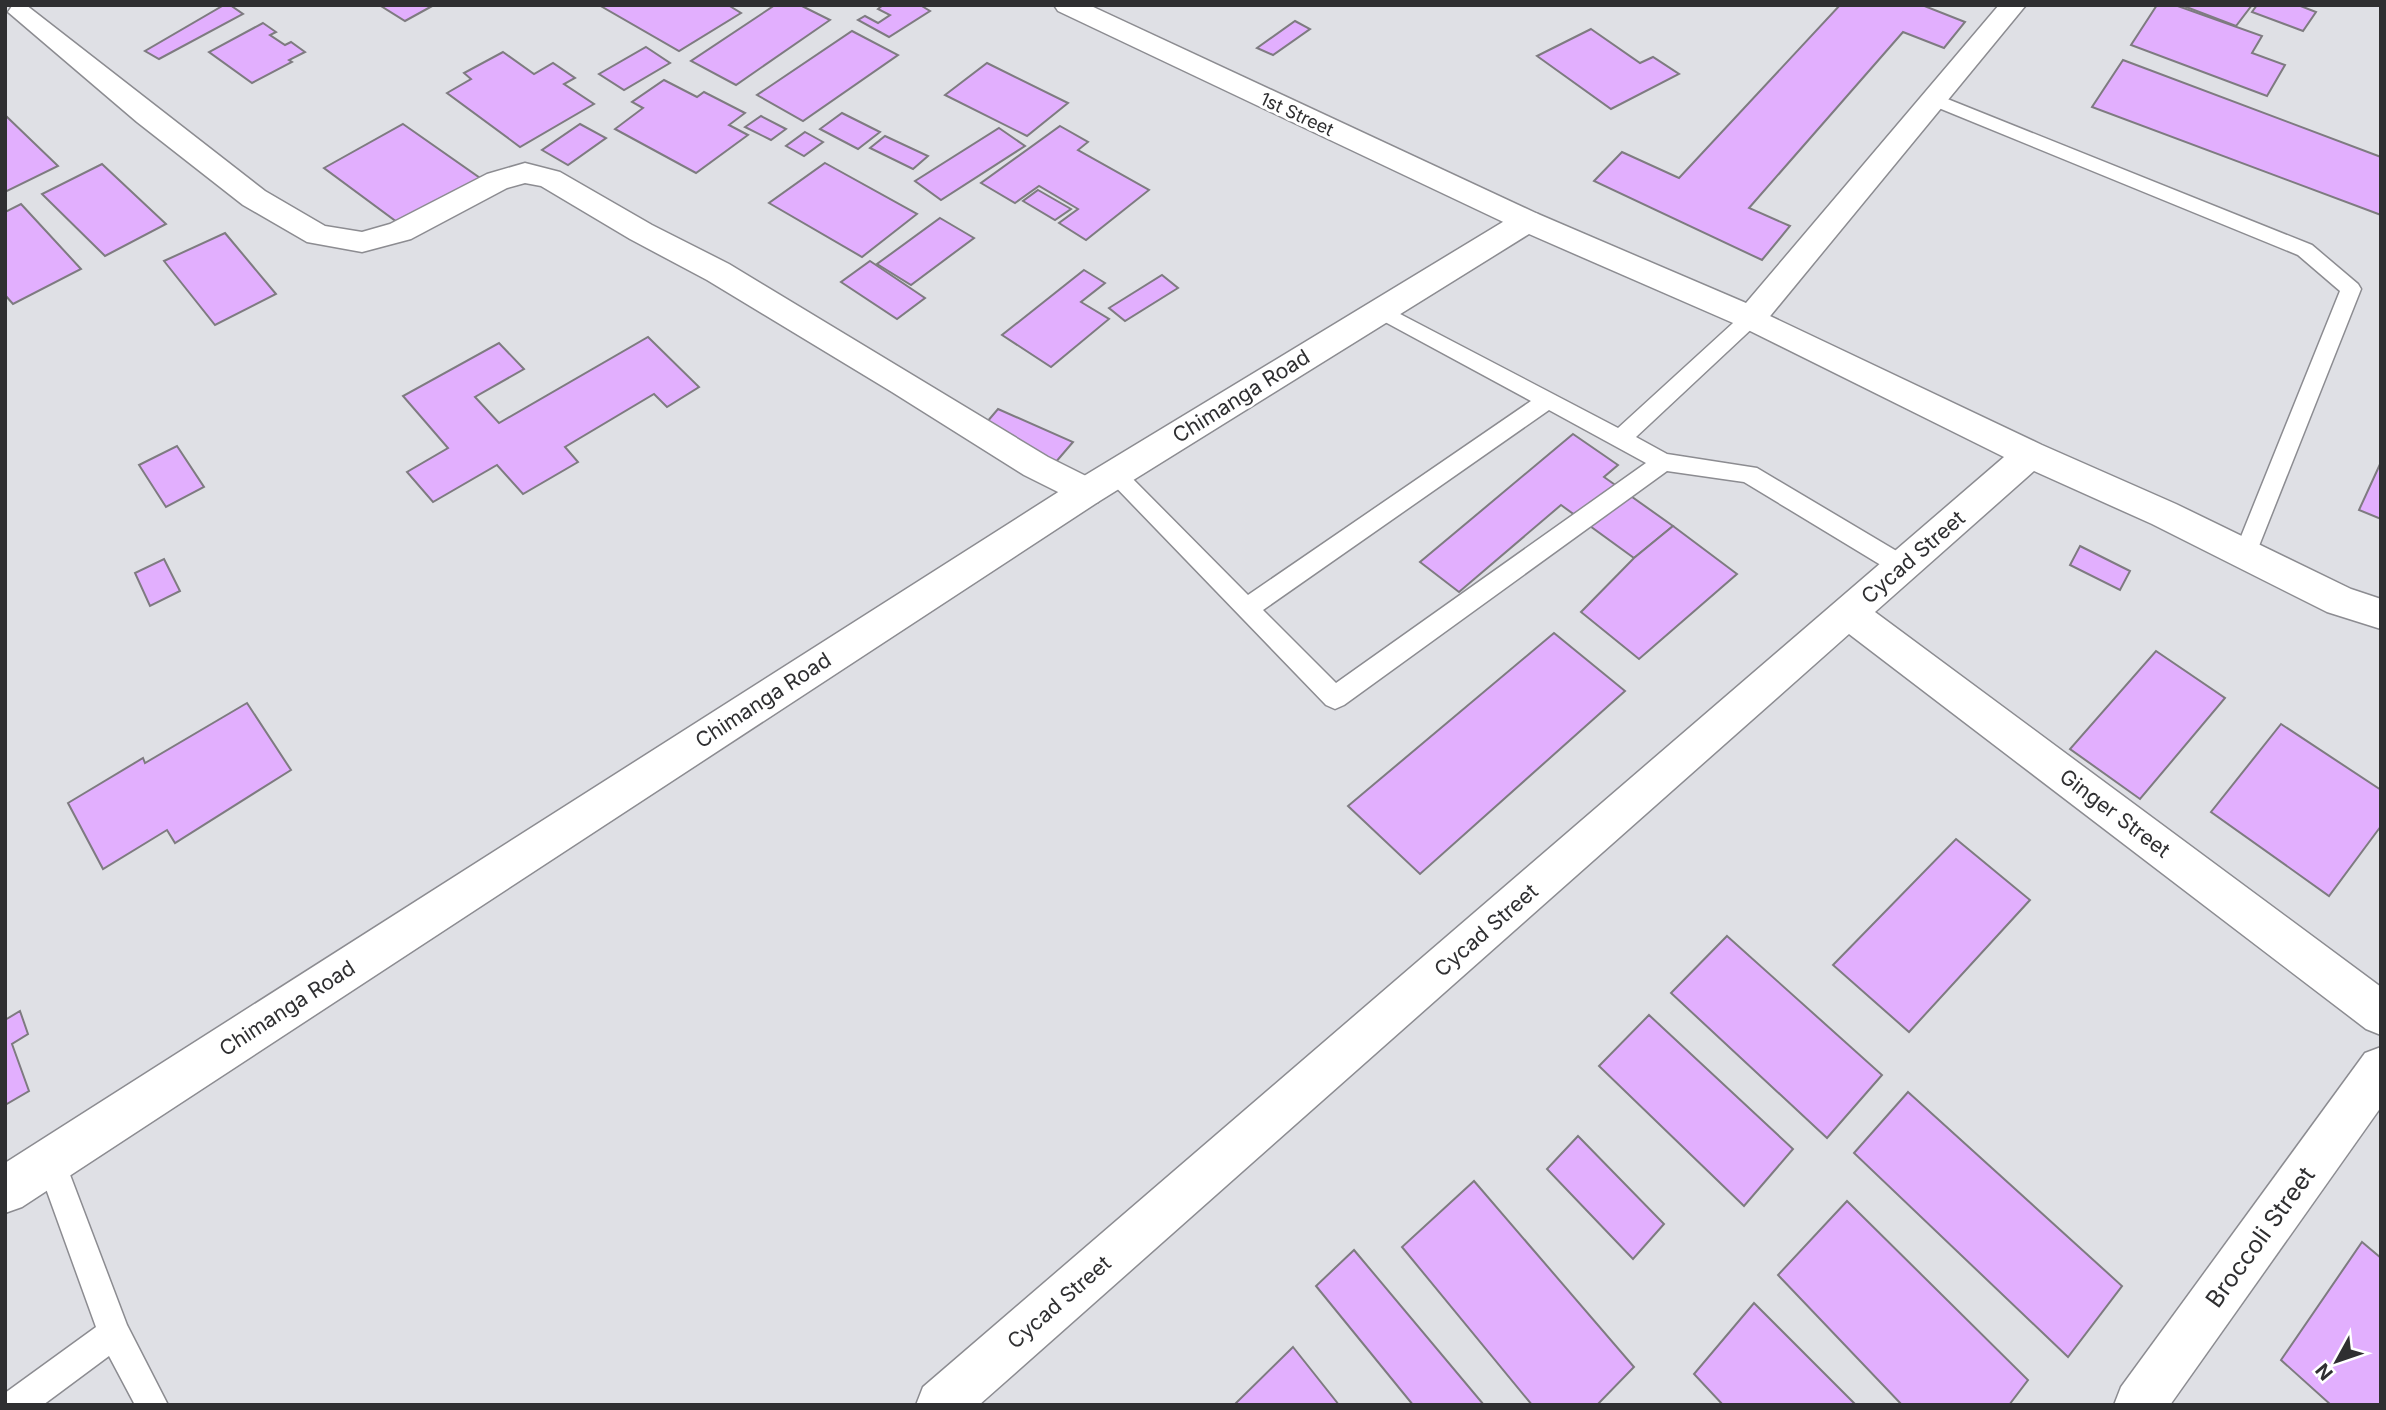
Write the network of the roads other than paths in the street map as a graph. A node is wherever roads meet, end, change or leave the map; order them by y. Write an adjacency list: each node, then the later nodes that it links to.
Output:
1 (1067, 5): 5 (street, 1st Street)
2 (2013, 5): 4 (street)
3 (21, 12): 12 (street)
4 (1935, 100): 7 (street); 13 (lane)
5 (1527, 221): 6 (street, Chimanga Road); 7 (street, 1st Street)
6 (1381, 310): 8 (lane); 12 (street, Chimanga Road)
7 (1751, 318): 9 (lane); 10 (street, 1st Street)
8 (1548, 400): 9 (lane); 15 (lane)
9 (1620, 439): 11 (lane)
10 (2030, 454): 13 (street, 1st Street); 14 (street, Cycad Street)
11 (1663, 462): 14 (lane); 15 (lane)
12 (1100, 483): 15 (lane); 20 (street, Chimanga Road)
13 (2245, 554): 17 (street, 1st Street)
14 (1902, 566): 16 (street, Cycad Street)
15 (1247, 609)
16 (1849, 613): 18 (street, Ginger Street); 25 (street, Cycad Street)
17 (2381, 614)
18 (2379, 1010)
19 (2381, 1069): 26 (street, Broccoli Street)
20 (51, 1161): 21 (street, Chimanga Road); 22 (lane)
21 (5, 1190)
22 (114, 1333): 23 (lane); 24 (lane)
23 (16, 1405)
24 (152, 1405)
25 (941, 1405)
26 (2139, 1405)

